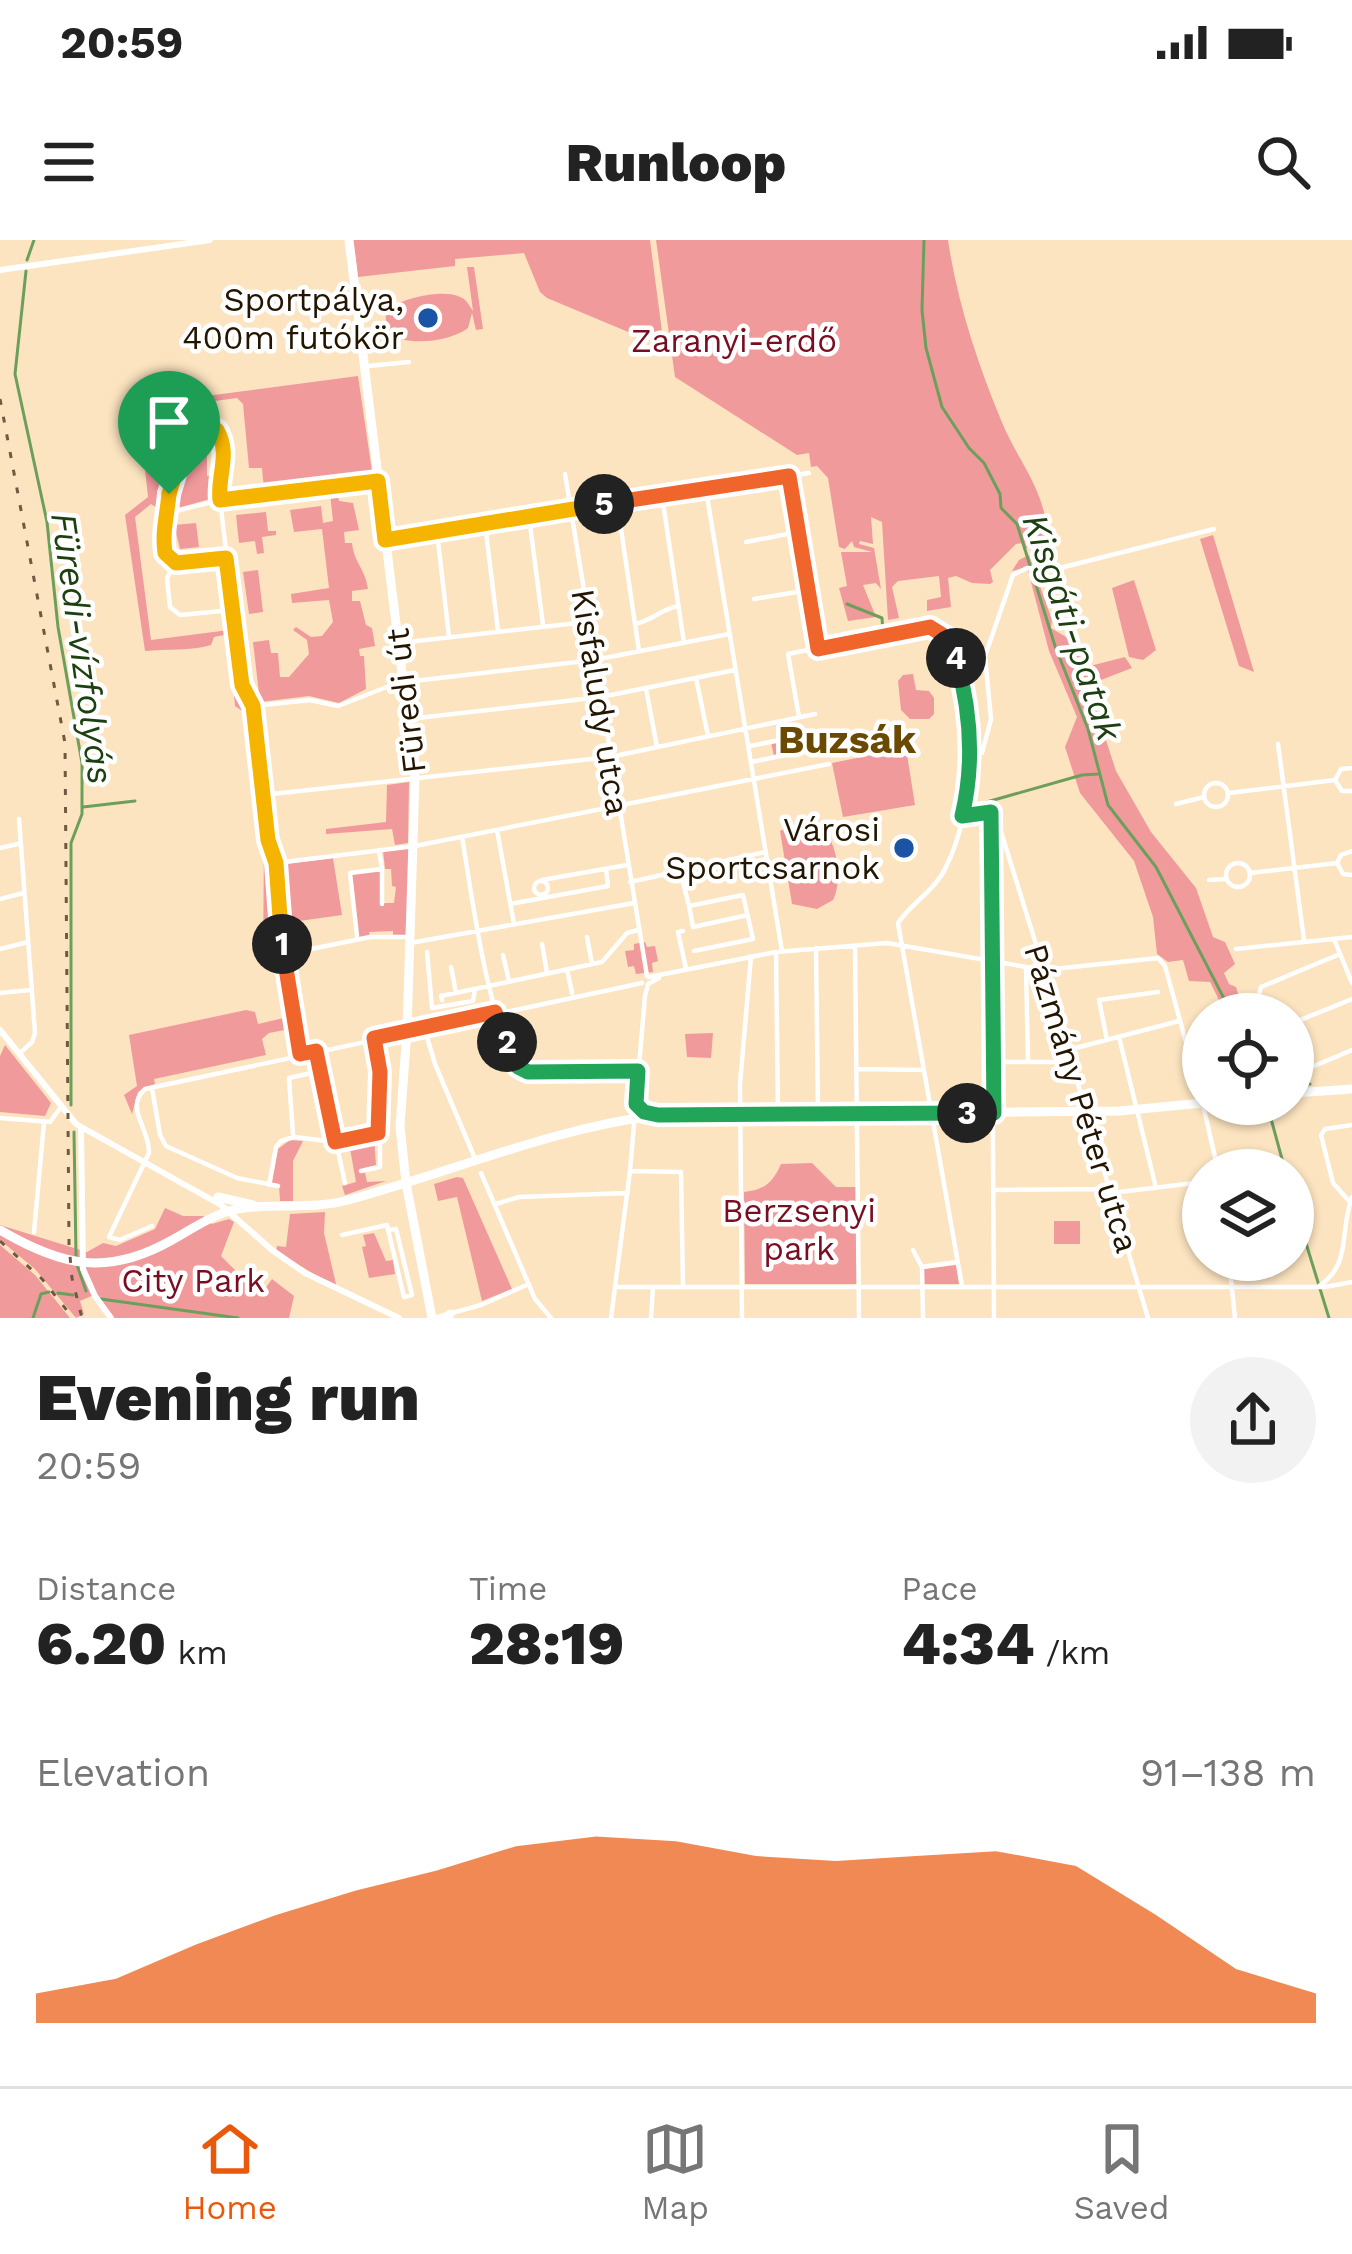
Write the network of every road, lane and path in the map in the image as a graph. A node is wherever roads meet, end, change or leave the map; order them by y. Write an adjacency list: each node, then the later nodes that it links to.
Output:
1 (210, 240): 3 (street)
2 (347, 243): 5 (main road, Füredi út)
3 (0, 270)
4 (409, 362): 5 (street)
5 (362, 366): 9 (main road, Füredi út)
6 (809, 473): 8 (street)
7 (566, 474): 14 (street, Kisfaludy utca)
8 (789, 476): 10 (street); 20 (street)
9 (378, 481): 12 (street); 21 (main road, Füredi út)
10 (706, 490): 11 (street); 33 (street)
11 (662, 496): 13 (street); 27 (street)
12 (220, 500): 15 (street); 15 (street); 23 (street)
13 (616, 502): 14 (street); 30 (street)
14 (570, 510): 16 (street); 29 (street, Kisfaludy utca)
15 (168, 513): 24 (street)
16 (529, 517): 17 (street); 31 (street)
17 (485, 524): 19 (street); 32 (street)
18 (1214, 530): 55 (street)
19 (437, 532): 21 (street); 34 (street)
20 (799, 532): 22 (street); 25 (street)
21 (385, 540): 35 (main road, Füredi út)
22 (746, 542)
23 (226, 558): 24 (street); 28 (street)
24 (176, 563): 28 (street)
25 (808, 590): 26 (street); 37 (street)
26 (754, 599)
27 (678, 606): 30 (street); 36 (street)
28 (232, 610): 45 (street)
29 (587, 622): 31 (street); 39 (street, Kisfaludy utca)
30 (634, 625): 38 (street)
31 (543, 627): 32 (street)
32 (498, 632): 34 (street)
33 (729, 634): 36 (street); 40 (street)
34 (449, 637): 35 (street)
35 (398, 643): 42 (main road, Füredi út)
36 (684, 643): 38 (street)
37 (818, 649): 47 (street); 55 (street)
38 (639, 651): 39 (street)
39 (594, 660): 42 (street); 44 (street, Kisfaludy utca)
40 (735, 670): 41 (street); 49 (street)
41 (697, 678): 43 (street); 50 (street)
42 (403, 682): 45 (street); 48 (main road, Füredi út)
43 (646, 688): 44 (street); 53 (street)
44 (601, 697): 48 (street); 54 (street, Kisfaludy utca)
45 (253, 706): 65 (street)
46 (814, 714): 47 (street)
47 (799, 717): 49 (street)
48 (408, 719): 59 (main road, Füredi út)
49 (746, 728): 50 (street); 52 (street)
50 (708, 736): 53 (street)
51 (1278, 744): 62 (street)
52 (749, 746): 56 (street); 56 (street)
53 (657, 747): 54 (street)
54 (610, 757): 59 (street); 68 (street, Kisfaludy utca)
55 (971, 758): 70 (street)
56 (752, 762): 60 (street)
57 (829, 764): 60 (street)
58 (1352, 769): 61 (street)
59 (415, 779): 65 (street); 75 (main road, Füredi út)
60 (754, 780): 68 (street); 79 (street)
61 (1335, 780): 62 (street); 63 (street)
62 (1283, 785): 64 (street); 84 (street)
63 (1352, 791)
64 (1229, 793): 66 (street); 66 (street)
65 (263, 795): 80 (street)
66 (1204, 797): 67 (street)
67 (1176, 804)
68 (618, 808): 72 (street); 82 (street, Kisfaludy utca)
69 (991, 812): 70 (street); 126 (street); 132 (street, Pázmány Péter utca)
70 (962, 816): 113 (street)
71 (19, 819): 74 (street)
72 (496, 830): 73 (street); 98 (street)
73 (462, 837): 75 (street); 103 (street)
74 (20, 843): 76 (street); 93 (street)
75 (415, 846): 77 (street); 109 (main road, Füredi út)
76 (0, 848)
77 (380, 850): 80 (street); 85 (street)
78 (1352, 851): 81 (street)
79 (765, 852): 86 (street); 121 (street)
80 (276, 863): 123 (street)
81 (1337, 863): 84 (street); 88 (street)
82 (627, 865): 83 (street); 91 (street, Kisfaludy utca)
83 (606, 868): 92 (street); 92 (street)
84 (1294, 868): 87 (street); 110 (street)
85 (382, 869): 97 (street); 108 (street)
86 (680, 870): 91 (street); 99 (street)
87 (1250, 873): 89 (street); 89 (street)
88 (1352, 875)
89 (1226, 879): 90 (street)
90 (1209, 880)
91 (630, 882): 96 (street, Kisfaludy utca)
92 (547, 889): 94 (street); 94 (street)
93 (24, 892): 95 (street); 111 (street)
94 (531, 897): 98 (street)
95 (0, 899)
96 (634, 903): 101 (street); 102 (street, Kisfaludy utca)
97 (382, 904)
98 (510, 904): 101 (street)
99 (688, 906): 100 (street); 100 (street)
100 (748, 915): 115 (street)
101 (514, 925): 103 (street)
102 (638, 930): 128 (street); 135 (street, Kisfaludy utca)
103 (479, 931): 109 (street); 138 (street)
104 (683, 931): 133 (street)
105 (586, 937): 128 (street)
106 (1352, 937): 107 (street)
107 (1334, 938): 110 (street); 122 (street)
108 (358, 939): 109 (street); 123 (street)
109 (410, 940): 150 (main road, Füredi út)
110 (1304, 940): 118 (street)
111 (28, 942): 117 (street); 140 (street)
112 (542, 944): 134 (street)
113 (901, 944): 114 (street); 126 (street); 170 (street)
114 (855, 946): 116 (street); 169 (street)
115 (718, 947): 119 (street); 127 (street)
116 (816, 948): 121 (street); 182 (street)
117 (0, 949)
118 (1236, 949)
119 (694, 951)
120 (427, 952): 139 (street)
121 (779, 952): 125 (street); 181 (street)
122 (1340, 954): 137 (street); 144 (street)
123 (282, 955): 164 (street)
124 (503, 955): 136 (street)
125 (751, 956): 127 (street); 180 (street)
126 (992, 961): 130 (street); 165 (street)
127 (721, 963): 133 (street)
128 (592, 964): 131 (street)
129 (451, 967): 141 (street)
130 (1026, 967): 132 (street); 166 (street)
131 (567, 969): 134 (street); 145 (street)
132 (1044, 970): 151 (street); 160 (street, Pázmány Péter utca)
133 (687, 971): 135 (street)
134 (548, 973): 136 (street)
135 (645, 980): 145 (street); 172 (street, Kisfaludy utca)
136 (509, 981): 138 (street)
137 (1352, 983)
138 (488, 985): 139 (street); 148 (street)
139 (475, 989): 141 (street)
140 (32, 990): 143 (street); 163 (street)
141 (456, 992): 147 (street)
142 (1158, 992): 159 (street)
143 (0, 993)
144 (1260, 993)
145 (573, 995): 148 (street)
146 (1352, 999): 149 (street)
147 (442, 1000)
148 (495, 1012): 152 (street); 172 (street)
149 (1314, 1014)
150 (408, 1015): 152 (street); 155 (main road, Füredi út); 156 (street)
151 (1180, 1021): 153 (street); 157 (street)
152 (424, 1027): 155 (street); 200 (street)
153 (1182, 1028)
154 (0, 1030): 163 (street)
155 (407, 1030): 156 (street); 198 (main road, Füredi út)
156 (393, 1034): 158 (street)
157 (1119, 1037): 159 (street); 179 (street)
158 (374, 1038): 162 (street); 194 (street)
159 (1107, 1040): 160 (street)
160 (1068, 1050): 167 (street, Pázmány Péter utca)
161 (1352, 1050): 168 (street)
162 (316, 1051): 164 (street); 171 (street)
163 (19, 1054): 178 (street)
164 (300, 1054): 173 (street)
165 (993, 1062): 166 (street); 186 (street)
166 (1028, 1062): 167 (street)
167 (1072, 1062): 185 (street, Pázmány Péter utca)
168 (1314, 1066)
169 (856, 1069): 170 (street); 183 (street)
170 (924, 1070): 184 (street)
171 (320, 1071): 196 (street); 197 (street)
172 (638, 1071): 176 (street, Kisfaludy utca)
173 (151, 1087): 199 (street); 206 (street)
174 (1352, 1089): 175 (main road)
175 (1314, 1092)
176 (636, 1104): 187 (street); 189 (street, Kisfaludy utca)
177 (1182, 1106): 179 (main road)
178 (61, 1107): 191 (street); 193 (street)
179 (1136, 1110): 185 (main road); 209 (street)
180 (739, 1112): 181 (main road); 187 (main road); 246 (street)
181 (778, 1112): 182 (main road)
182 (818, 1112): 183 (main road)
183 (856, 1112): 184 (main road); 238 (street)
184 (931, 1112): 186 (main road); 231 (street)
185 (1087, 1112): 186 (main road); 212 (street, Pázmány Péter utca)
186 (994, 1113): 210 (street)
187 (658, 1115): 189 (main road)
188 (0, 1118): 191 (street)
189 (635, 1118): 190 (main road); 195 (street, Kisfaludy utca)
190 (615, 1121): 195 (street); 200 (main road)
191 (44, 1122): 227 (street)
192 (1352, 1125): 216 (street)
193 (81, 1127): 199 (street); 249 (street)
194 (378, 1133): 197 (street); 202 (street)
195 (634, 1136): 201 (street, Kisfaludy utca)
196 (294, 1137): 197 (street); 206 (street)
197 (335, 1142): 205 (street)
198 (402, 1155): 203 (main road); 204 (main road, Füredi út); 211 (main road)
199 (144, 1162): 214 (street); 225 (street)
200 (478, 1164): 203 (main road); 217 (street)
201 (630, 1171): 213 (street, Kisfaludy utca); 245 (street)
202 (361, 1172)
203 (430, 1176): 204 (main road); 221 (main road)
204 (406, 1183): 211 (main road); 221 (main road, Füredi út)
205 (345, 1184)
206 (269, 1185): 208 (street)
207 (1182, 1185): 209 (street)
208 (278, 1186)
209 (1156, 1188): 212 (street)
210 (994, 1190): 212 (street); 241 (street)
211 (380, 1191): 220 (main road); 221 (main road)
212 (1110, 1191): 247 (street, Pázmány Péter utca)
213 (628, 1193): 215 (street); 243 (street, Kisfaludy utca)
214 (211, 1197): 220 (main road); 222 (street); 223 (main road)
215 (514, 1198): 217 (street); 218 (street)
216 (1351, 1199): 235 (street)
217 (494, 1205): 237 (street)
218 (515, 1207)
219 (247, 1208): 220 (main road); 222 (main road); 224 (main road)
220 (276, 1208)
221 (411, 1208): 230 (main road)
222 (230, 1211): 223 (main road); 224 (street)
223 (208, 1220): 226 (main road)
224 (243, 1224): 250 (street)
225 (152, 1226)
226 (0, 1230)
227 (34, 1232)
228 (342, 1235): 233 (street)
229 (913, 1250): 232 (street)
230 (424, 1262): 248 (main road); 248 (main road)
231 (957, 1262): 232 (street); 240 (street)
232 (922, 1267): 239 (street)
233 (403, 1275)
234 (1231, 1281): 242 (street)
235 (1336, 1282): 236 (street); 242 (street)
236 (1352, 1282)
237 (529, 1284): 248 (street); 251 (street)
238 (859, 1286): 239 (street); 246 (street); 255 (street)
239 (922, 1286): 240 (street); 256 (street)
240 (962, 1286): 241 (street)
241 (994, 1286): 247 (street); 257 (street)
242 (1232, 1286): 247 (street); 259 (street)
243 (616, 1287): 244 (street); 252 (street, Kisfaludy utca)
244 (653, 1287): 245 (street); 253 (street)
245 (683, 1287): 246 (street)
246 (742, 1287): 254 (street)
247 (1138, 1287): 258 (street, Pázmány Péter utca)
248 (438, 1317)
249 (111, 1318)
250 (399, 1318)
251 (551, 1318)
252 (611, 1318)
253 (651, 1318)
254 (742, 1318)
255 (859, 1318)
256 (923, 1318)
257 (994, 1318)
258 (1148, 1318)
259 (1235, 1318)

